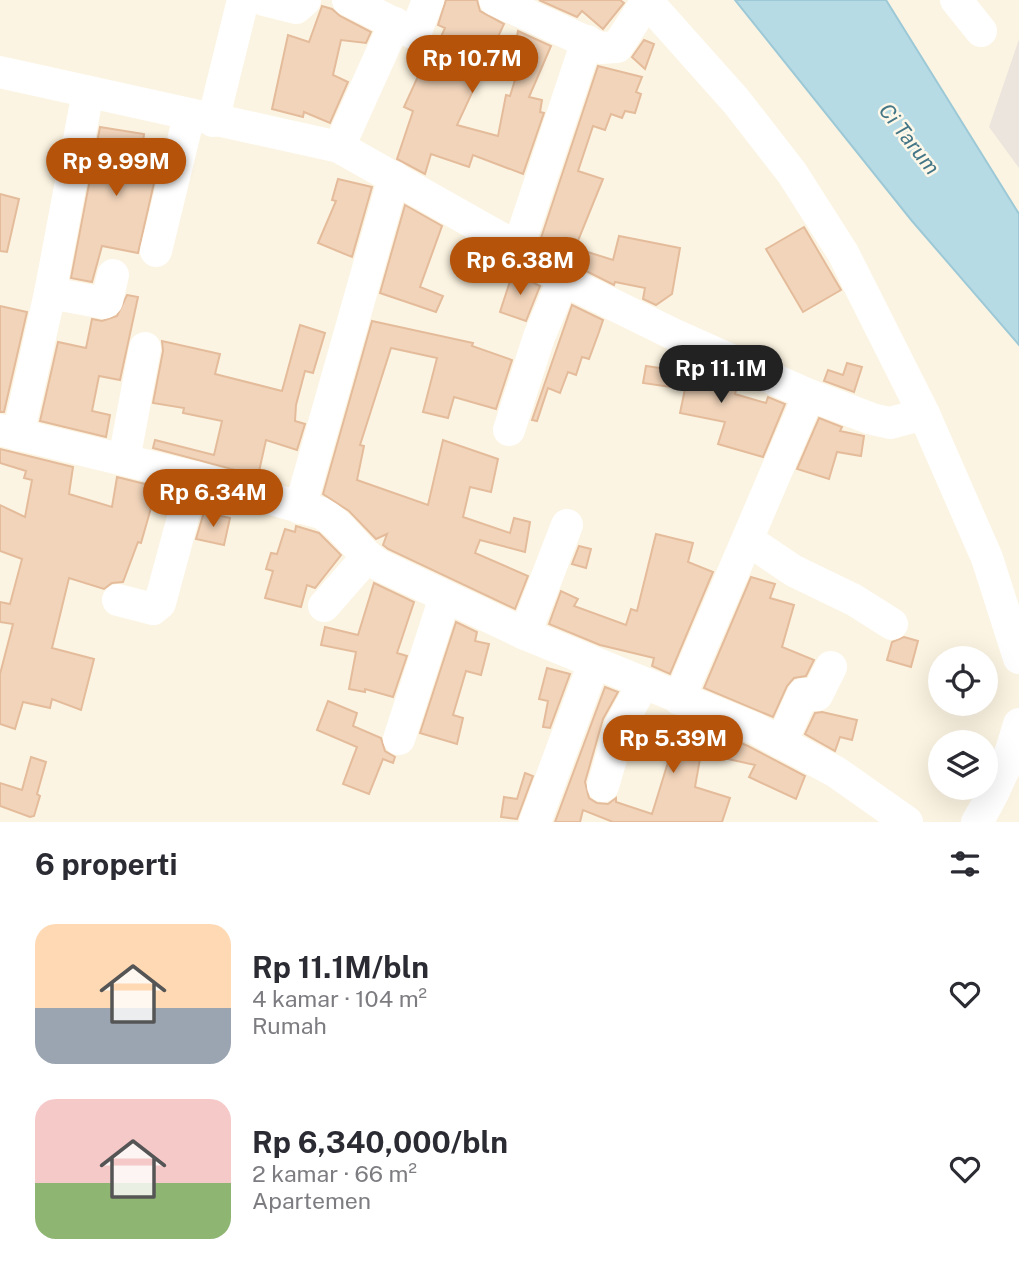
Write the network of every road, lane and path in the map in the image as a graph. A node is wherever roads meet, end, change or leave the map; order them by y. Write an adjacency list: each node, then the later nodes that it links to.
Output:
1 (243, 0): 14 (street)
2 (264, 0): 3 (street)
3 (306, 0)
4 (348, 0): 9 (street)
5 (428, 0): 9 (street)
6 (495, 0): 11 (street)
7 (647, 0): 11 (street); 24 (street)
8 (956, 0): 10 (street)
9 (395, 23): 15 (street)
10 (981, 31)
11 (587, 41): 17 (street)
12 (0, 72): 13 (street)
13 (88, 92): 14 (street); 21 (street)
14 (201, 118): 15 (street); 18 (street)
15 (339, 147): 16 (street)
16 (394, 177): 17 (street); 29 (street)
17 (518, 248): 20 (street)
18 (156, 251)
19 (113, 275): 21 (street)
20 (564, 280): 23 (street); 25 (street)
21 (50, 293): 26 (street)
22 (145, 348): 27 (street)
23 (809, 395): 24 (street); 31 (street)
24 (924, 414): 38 (street)
25 (509, 430)
26 (9, 433): 27 (street)
27 (124, 460): 28 (street)
28 (194, 477): 29 (street); 34 (street)
29 (300, 508): 32 (street)
30 (568, 525): 37 (street)
31 (748, 541): 36 (street); 42 (street)
32 (367, 557): 33 (street); 35 (street)
33 (445, 597): 37 (street); 44 (street)
34 (118, 600)
35 (324, 606)
36 (892, 624)
37 (525, 634): 39 (street)
38 (1019, 658)
39 (594, 663): 41 (street); 47 (street)
40 (831, 667): 45 (street)
41 (643, 684): 42 (street); 46 (street)
42 (679, 699): 45 (street)
43 (1019, 724): 49 (street)
44 (399, 739)
45 (782, 743): 48 (street)
46 (603, 786)
47 (535, 822)
48 (907, 822)
49 (977, 822)

